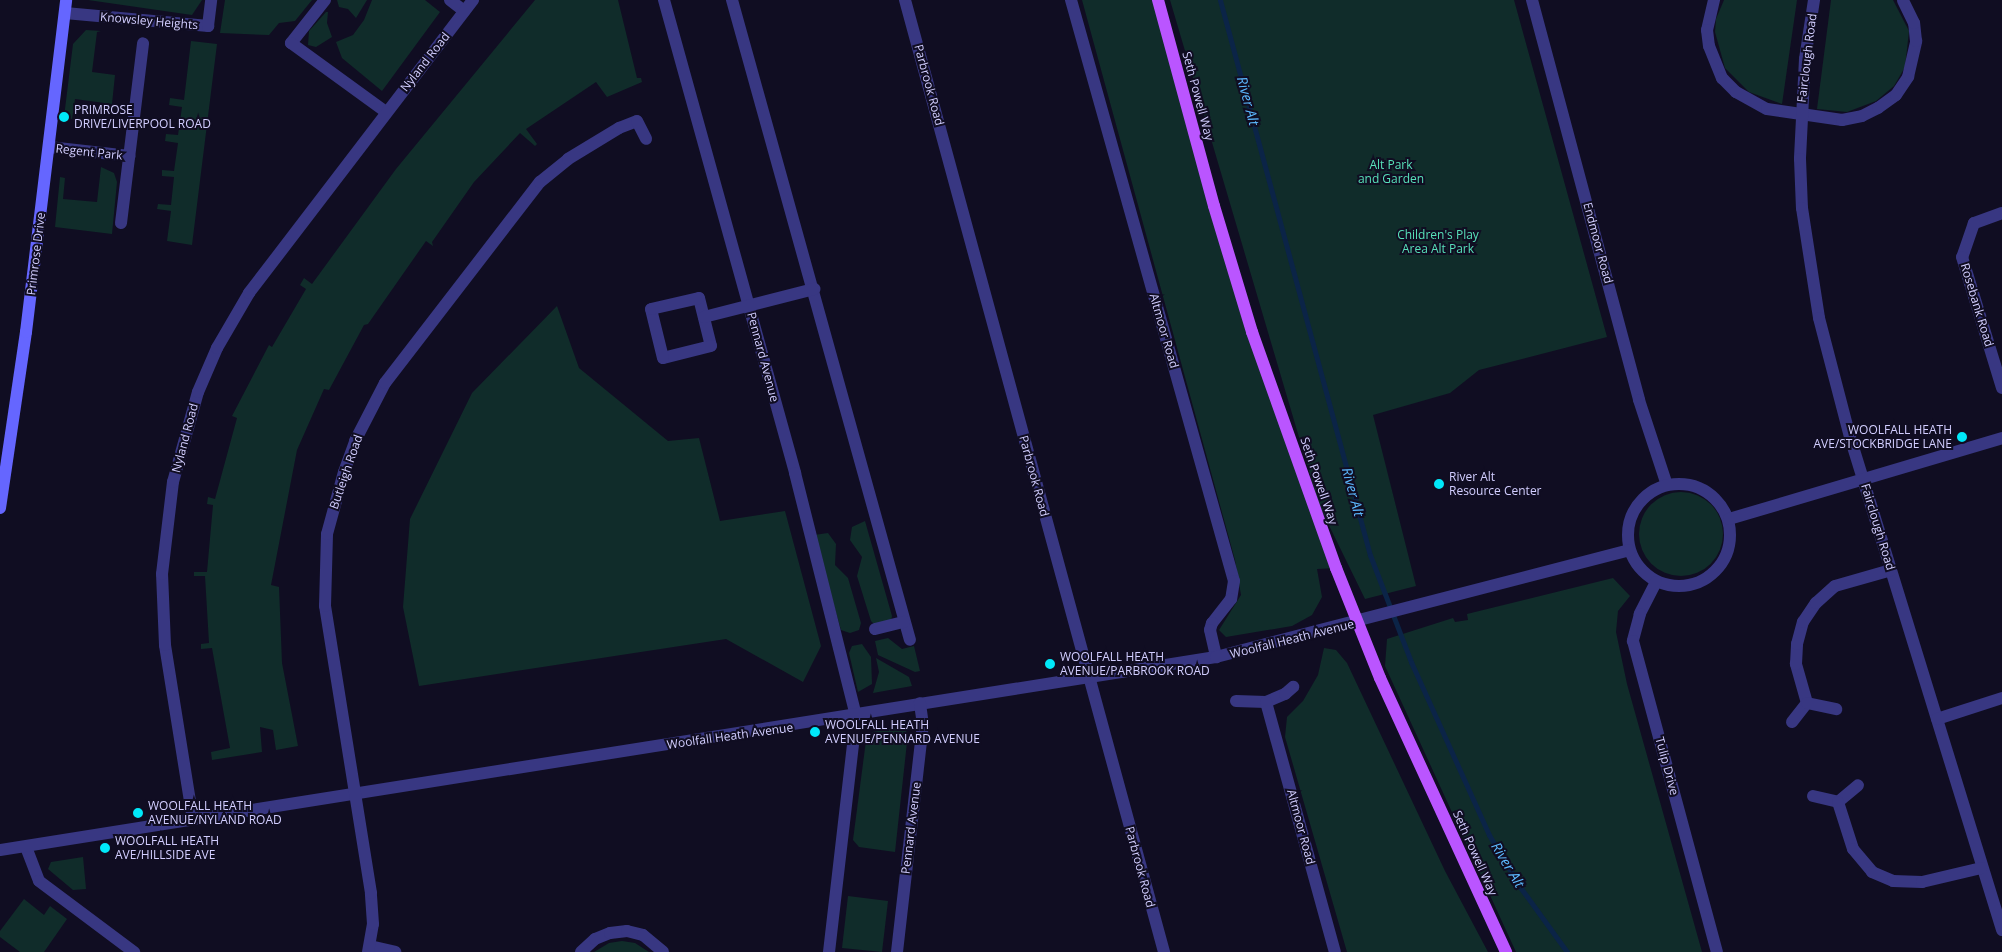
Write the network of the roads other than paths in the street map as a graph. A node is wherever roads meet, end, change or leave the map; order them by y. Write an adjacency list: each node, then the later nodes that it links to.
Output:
1 (66, 0): 16 (street, Primrose Drive)
2 (211, 0): 16 (street, Knowsley Heights)
3 (325, 0): 18 (street)
4 (450, 0): 15 (street)
5 (474, 0): 15 (street, Nyland Road)
6 (664, 0): 26 (street, Pennard Avenue)
7 (732, 0): 25 (street)
8 (906, 0): 42 (street, Parbrook Road)
9 (1071, 0): 41 (street, Altmoor Road)
10 (1158, 0): 38 (main road, Seth Powell Way)
11 (1532, 0): 31 (street, Endmoor Road)
12 (1714, 0): 19 (street, Fairclough Road)
13 (1814, 0): 19 (street, Fairclough Road)
14 (1903, 0): 19 (street, Fairclough Road)
15 (464, 11): 18 (street, Nyland Road)
16 (64, 13): 21 (street, Primrose Drive)
17 (143, 43): 22 (street, Regent Park)
18 (386, 112): 58 (street, Nyland Road)
19 (1800, 116): 30 (street, Fairclough Road)
20 (646, 139): 55 (street, Butleigh Road)
21 (50, 147): 22 (street, Regent Park); 32 (street, Primrose Drive)
22 (129, 156): 24 (street, Regent Park)
23 (2002, 213): 28 (street, Rosebank Road)
24 (121, 223)
25 (814, 289): 26 (street); 37 (street)
26 (749, 307): 27 (street); 50 (street, Pennard Avenue)
27 (704, 317): 27 (street)
28 (2002, 388)
29 (2002, 438): 30 (street)
30 (1864, 481): 33 (street); 35 (street, Fairclough Road)
31 (1667, 485): 33 (street); 34 (street)
32 (0, 508)
33 (1729, 519): 36 (street)
34 (1629, 550): 36 (street); 38 (street, Woolfall Heath Avenue)
35 (1891, 570): 48 (street); 51 (street, Fairclough Road)
36 (1656, 582): 73 (street, Tulip Drive)
37 (904, 622): 39 (street); 40 (street)
38 (1358, 623): 41 (street, Woolfall Heath Avenue); 72 (main road, Seth Powell Way)
39 (875, 629)
40 (910, 640)
41 (1216, 658): 42 (street, Woolfall Heath Avenue)
42 (1088, 678): 47 (street, Woolfall Heath Avenue); 70 (street, Parbrook Road)
43 (1293, 687): 46 (street)
44 (2002, 698): 51 (street)
45 (1236, 701): 46 (street)
46 (1266, 702): 71 (street, Altmoor Road)
47 (920, 703): 50 (street, Woolfall Heath Avenue); 69 (street, Pennard Avenue)
48 (1807, 703): 49 (street); 52 (street)
49 (1836, 709)
50 (856, 715): 55 (street, Woolfall Heath Avenue)
51 (1937, 719): 61 (street, Fairclough Road)
52 (1792, 722)
53 (853, 743): 68 (street)
54 (1858, 784): 57 (street)
55 (355, 793): 58 (street, Woolfall Heath Avenue); 63 (street, Butleigh Road)
56 (1813, 796): 57 (street)
57 (1838, 802): 61 (street)
58 (193, 820): 59 (street, Woolfall Heath Avenue)
59 (26, 846): 60 (street, Woolfall Heath Avenue); 64 (street)
60 (0, 850)
61 (1981, 868): 62 (street, Fairclough Road)
62 (2002, 930)
63 (369, 949): 65 (street)
64 (134, 952)
65 (395, 952)
66 (581, 952): 67 (street)
67 (663, 952)
68 (829, 952)
69 (897, 952)
70 (1164, 952)
71 (1335, 952)
72 (1506, 952)
73 (1717, 952)

